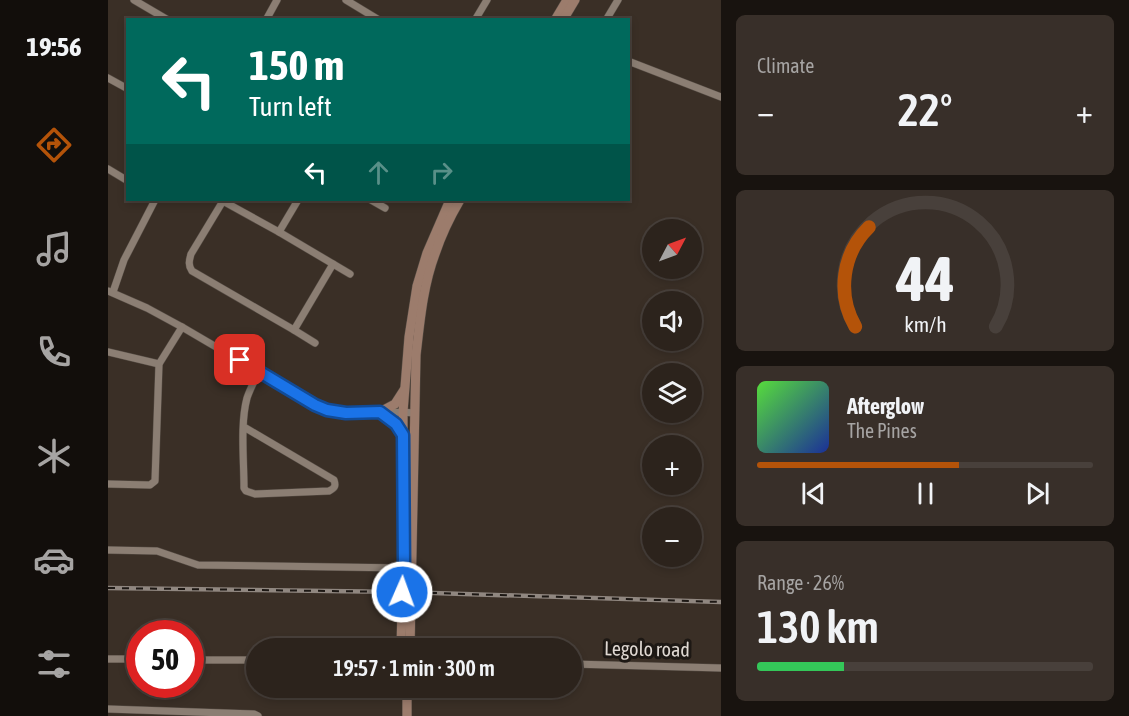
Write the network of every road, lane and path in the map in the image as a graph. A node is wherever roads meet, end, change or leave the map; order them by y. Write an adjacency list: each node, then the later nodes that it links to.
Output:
1 (134, 0): 8 (street)
2 (277, 0): 9 (street)
3 (346, 0): 10 (street)
4 (487, 0): 11 (street)
5 (567, 0): 12 (main road)
6 (575, 0): 13 (main road)
7 (618, 0): 14 (street)
8 (165, 18)
9 (267, 18)
10 (376, 18)
11 (476, 18)
12 (556, 18)
13 (565, 18)
14 (607, 18)
15 (630, 62): 18 (street)
16 (108, 78): 17 (street)
17 (126, 88)
18 (721, 97)
19 (108, 169): 20 (street)
20 (126, 181)
21 (154, 201): 31 (street)
22 (221, 201): 33 (street)
23 (224, 201): 28 (street)
24 (297, 201): 28 (street)
25 (373, 201): 27 (street)
26 (450, 206): 38 (main road); 41 (main road)
27 (385, 208)
28 (279, 232): 29 (street)
29 (333, 264): 30 (street); 33 (street)
30 (350, 274)
31 (110, 291): 32 (street)
32 (182, 327): 36 (street); 37 (street)
33 (294, 330): 34 (street)
34 (315, 344)
35 (108, 352): 36 (street)
36 (159, 364): 44 (street)
37 (259, 371): 39 (street); 42 (street)
38 (405, 388): 39 (main road); 40 (main road)
39 (380, 412): 40 (street); 43 (main road)
40 (403, 412): 41 (street); 43 (main road)
41 (414, 413): 48 (main road)
42 (244, 427): 42 (street)
43 (403, 435): 46 (main road)
44 (108, 484)
45 (108, 550): 46 (street)
46 (404, 568): 47 (main road)
47 (401, 638)
48 (410, 638)
49 (108, 659): 50 (street)
50 (126, 659)
51 (204, 660): 52 (street)
52 (246, 660)
53 (582, 664): 54 (street, Legolo road)
54 (721, 668)
55 (407, 698): 60 (main road)
56 (108, 709): 57 (street)
57 (119, 713): 58 (street)
58 (176, 714): 59 (street)
59 (258, 716)
60 (407, 716)

